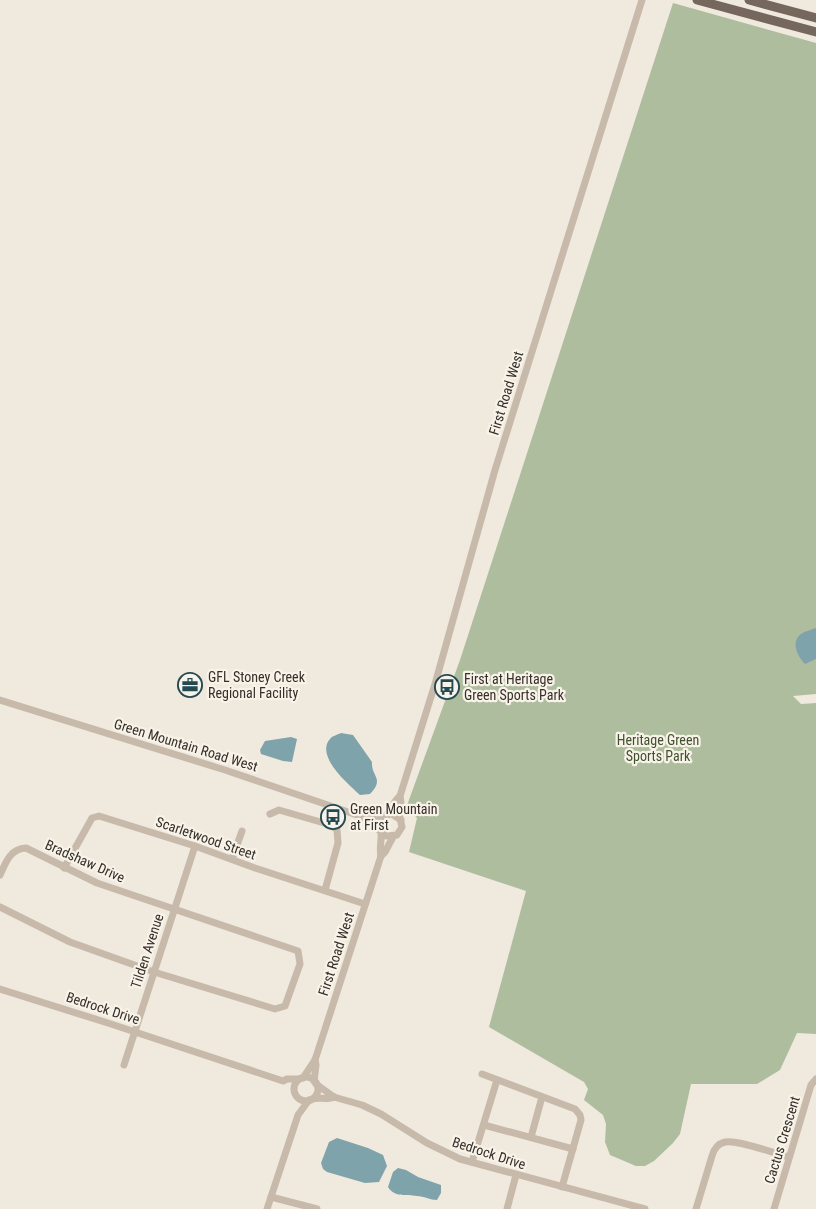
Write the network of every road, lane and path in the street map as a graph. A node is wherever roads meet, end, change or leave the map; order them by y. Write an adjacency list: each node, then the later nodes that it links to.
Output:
1 (642, 0): 7 (street, First Road West)
2 (697, 0): 5 (main road)
3 (749, 0): 4 (main road)
4 (816, 18)
5 (816, 32)
6 (0, 700): 10 (street, Green Mountain Road West)
7 (400, 796): 9 (street, First Road West); 11 (street, First Road West)
8 (270, 814): 20 (street)
9 (384, 816): 10 (street, Green Mountain Road West); 11 (street); 13 (street)
10 (363, 817): 13 (street, Green Mountain Road West)
11 (401, 820): 14 (street)
12 (242, 831): 17 (street)
13 (380, 831): 14 (street); 16 (street, First Road West)
14 (393, 837): 16 (street, First Road West)
15 (195, 846): 17 (street, Scarletwood Street); 18 (street, Scarletwood Street); 23 (street, Tilden Avenue)
16 (381, 856): 21 (street, First Road West)
17 (232, 859): 20 (street, Scarletwood Street)
18 (64, 868): 19 (street, Bradshaw Drive); 23 (street, Bradshaw Drive)
19 (0, 875)
20 (325, 890): 21 (street, Scarletwood Street)
21 (366, 904): 27 (street, First Road West)
22 (0, 907): 24 (street)
23 (174, 909): 24 (street, Tilden Avenue); 24 (street, Bradshaw Drive)
24 (154, 972): 26 (street, Tilden Avenue)
25 (0, 989): 26 (street, Bedrock Drive)
26 (135, 1032): 28 (street, Tilden Avenue); 33 (street, Bedrock Drive)
27 (315, 1060): 30 (street, First Road West); 34 (street, First Road West)
28 (124, 1065)
29 (482, 1074): 32 (street)
30 (301, 1079): 33 (street, Bedrock Drive); 34 (street); 35 (street, First Road West)
31 (816, 1079): 43 (street, Cactus Crescent)
32 (497, 1080): 37 (street); 40 (street)
33 (283, 1081): 35 (street, Bedrock Drive)
34 (315, 1083): 36 (street, Bedrock Drive); 38 (street, First Road West)
35 (296, 1094): 38 (street); 39 (street, First Road West)
36 (334, 1097): 38 (street, Bedrock Drive); 44 (street, Bedrock Drive)
37 (542, 1097): 41 (street); 42 (street)
38 (310, 1100): 39 (street, First Road West)
39 (298, 1115): 47 (street, First Road West)
40 (484, 1125): 41 (street); 44 (street)
41 (531, 1137): 42 (street)
42 (573, 1149): 46 (street)
43 (789, 1158): 52 (street); 53 (street, Cactus Crescent)
44 (472, 1162): 45 (street, Bedrock Drive)
45 (516, 1175): 46 (street, Bedrock Drive); 50 (street)
46 (562, 1187): 51 (street, Bedrock Drive)
47 (271, 1197): 48 (street, First Road West); 49 (street)
48 (267, 1209)
49 (317, 1209)
50 (507, 1209)
51 (645, 1209)
52 (696, 1209)
53 (774, 1209)

